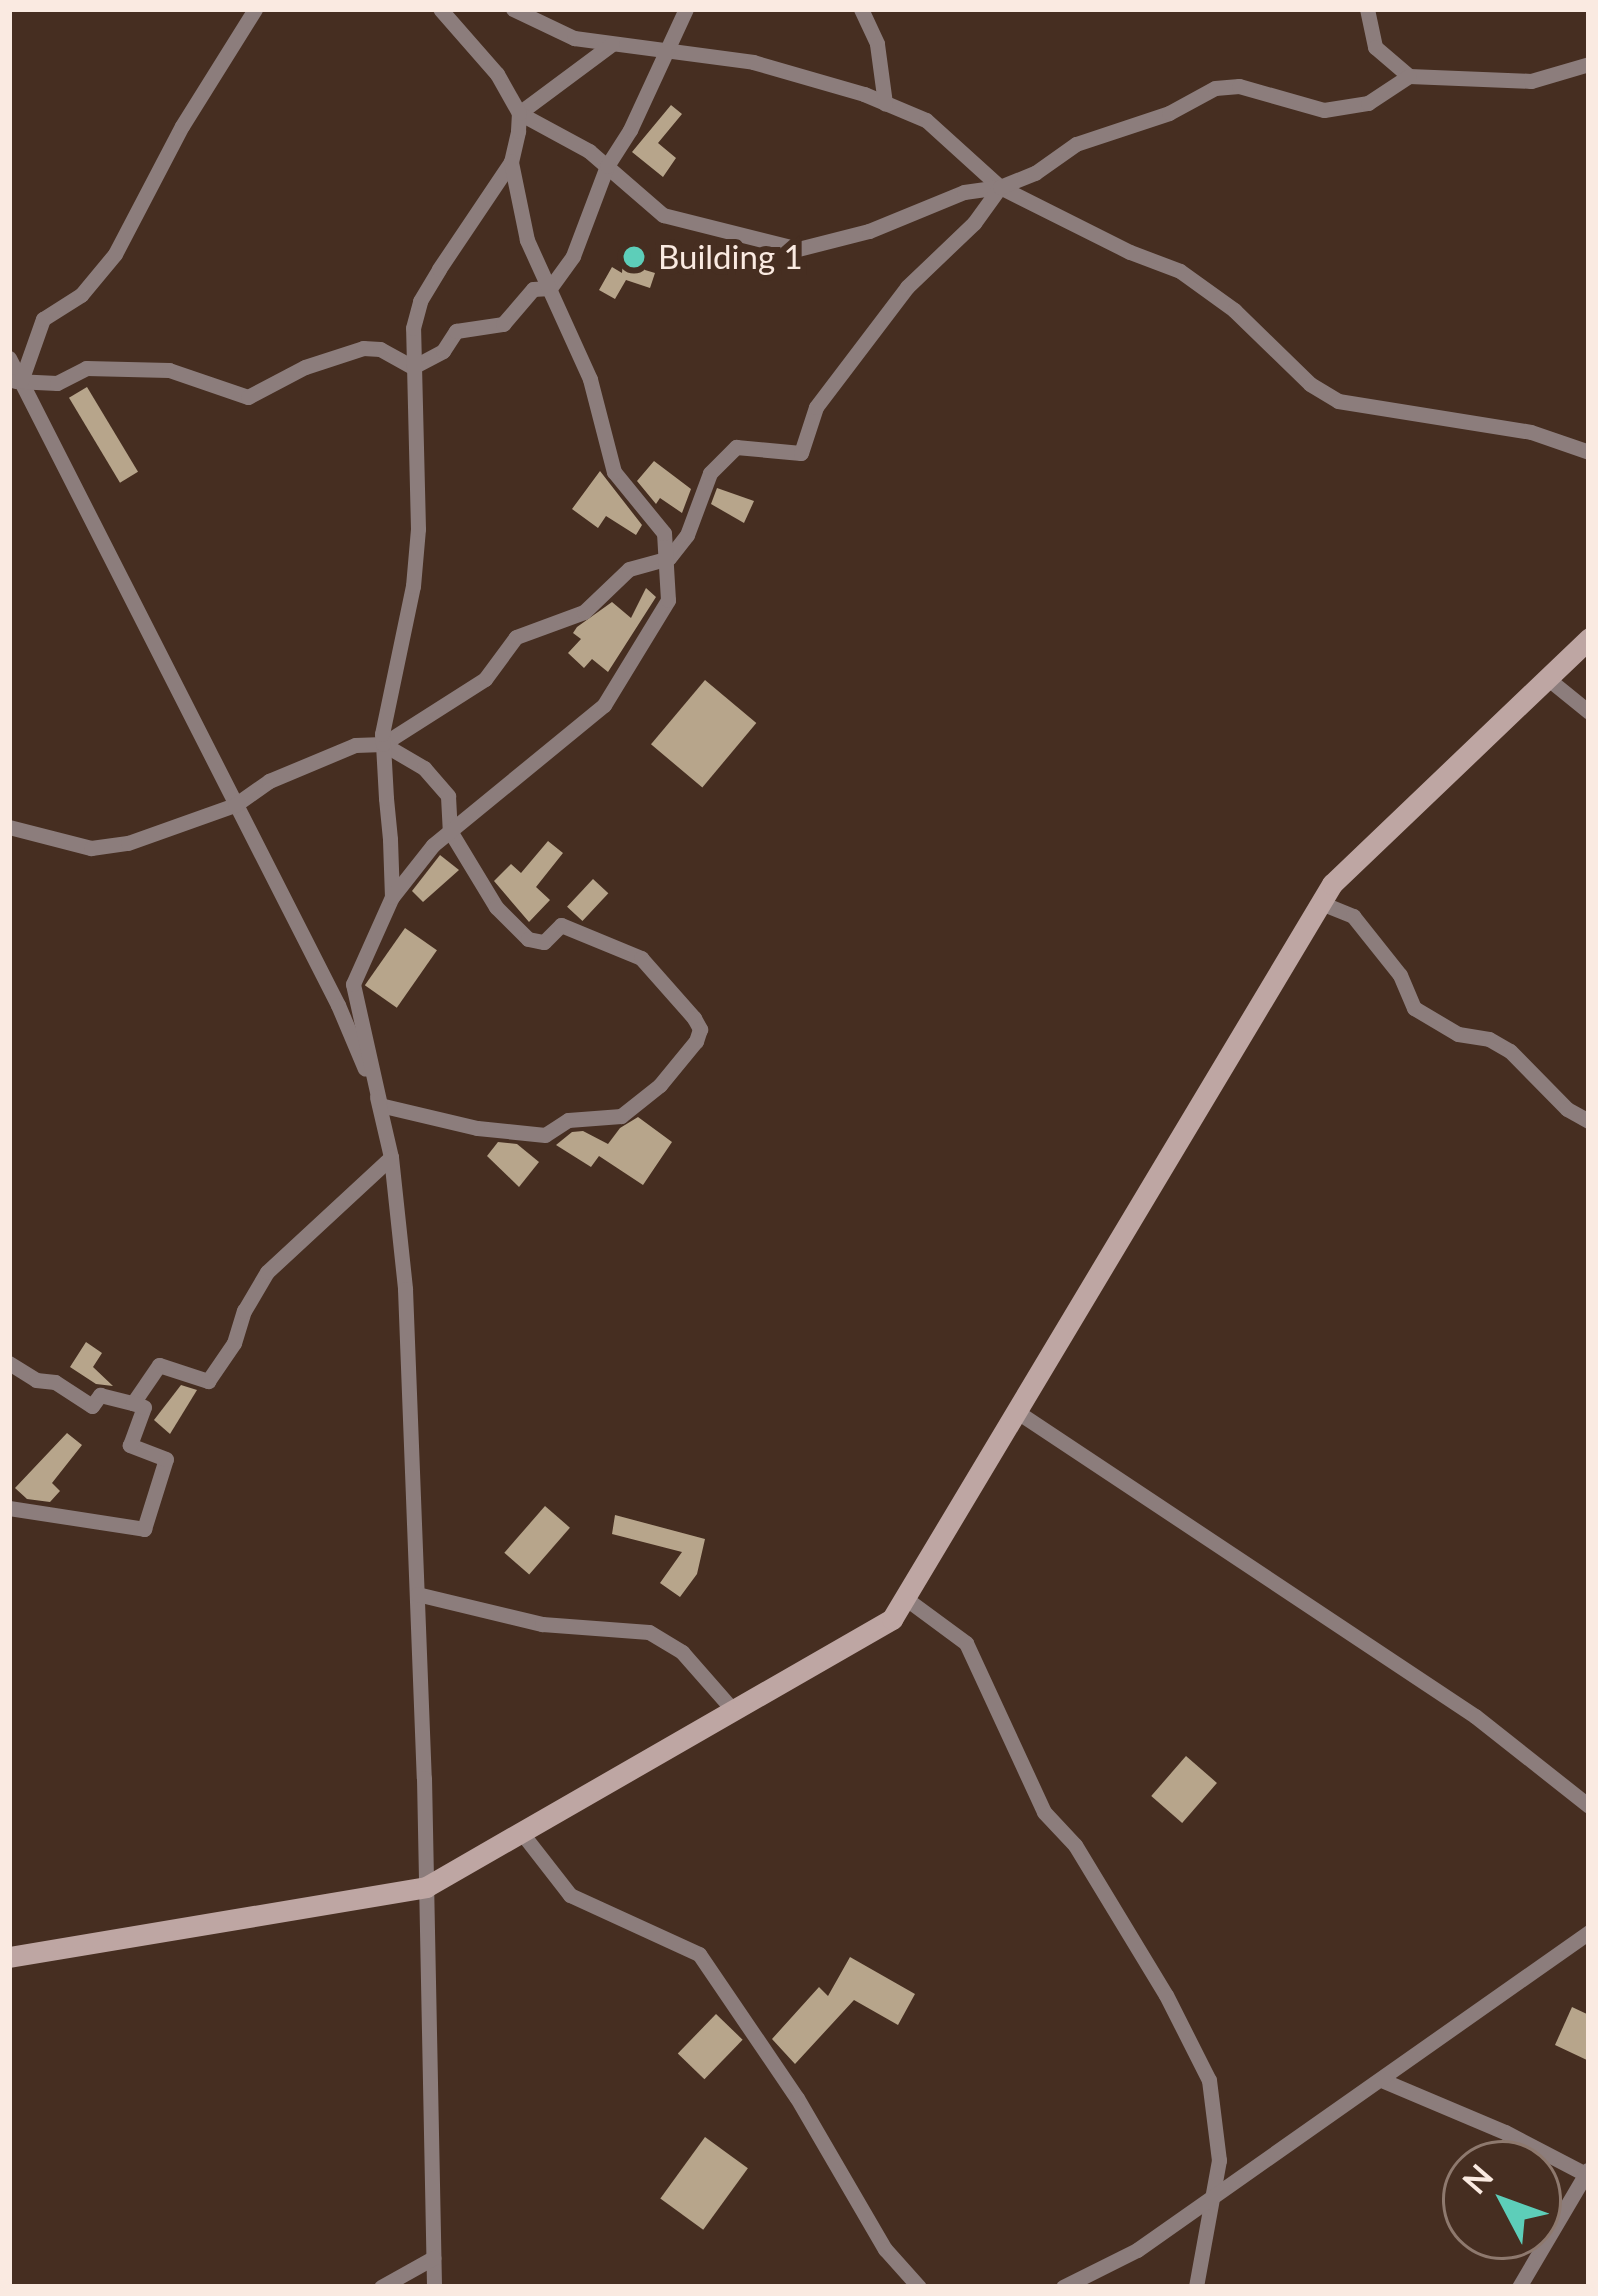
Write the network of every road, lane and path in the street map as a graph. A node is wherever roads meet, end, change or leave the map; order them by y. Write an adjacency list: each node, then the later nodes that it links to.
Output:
1 (255, 9): 19 (street)
2 (513, 9): 7 (street)
3 (686, 9): 8 (street)
4 (861, 9): 11 (street)
5 (1367, 9): 10 (street)
6 (442, 10): 12 (street)
7 (612, 44): 8 (street); 12 (street)
8 (667, 51): 11 (street); 14 (street)
9 (1589, 64): 10 (street)
10 (1409, 76): 15 (street)
11 (885, 103): 15 (street)
12 (519, 113): 13 (street); 14 (street)
13 (511, 162): 16 (street); 18 (street)
14 (607, 166): 15 (street); 16 (street)
15 (1000, 187): 20 (street); 21 (street)
16 (550, 288): 18 (street); 21 (street)
17 (9, 358): 19 (street)
18 (413, 367): 19 (street); 25 (street)
19 (15, 381): 26 (street)
20 (1589, 452)
21 (669, 558): 25 (street); 28 (street)
22 (1589, 638): 23 (main road)
23 (1546, 678): 24 (street); 30 (main road)
24 (1589, 712)
25 (383, 744): 26 (street); 28 (street); 29 (street)
26 (236, 805): 27 (street); 31 (street)
27 (9, 827)
28 (450, 831): 29 (street); 31 (street)
29 (392, 897): 31 (street)
30 (1321, 903): 32 (street); 36 (main road)
31 (380, 1105): 33 (street)
32 (1589, 1120)
33 (391, 1157): 35 (street); 38 (street)
34 (9, 1363): 35 (street)
35 (133, 1403): 37 (street)
36 (1016, 1412): 39 (main road); 41 (street)
37 (9, 1508)
38 (417, 1594): 40 (street); 43 (street)
39 (905, 1598): 40 (main road); 48 (street)
40 (733, 1710): 42 (main road)
41 (1589, 1806)
42 (521, 1832): 43 (main road); 52 (street)
43 (426, 1887): 45 (main road); 49 (street)
44 (1589, 1932): 46 (street)
45 (9, 1957)
46 (1384, 2081): 47 (street); 48 (street)
47 (1588, 2172): 55 (street)
48 (1216, 2194): 53 (street); 54 (street)
49 (433, 2258): 50 (street); 51 (street)
50 (381, 2287)
51 (434, 2287)
52 (919, 2287)
53 (1063, 2287)
54 (1196, 2287)
55 (1519, 2287)

